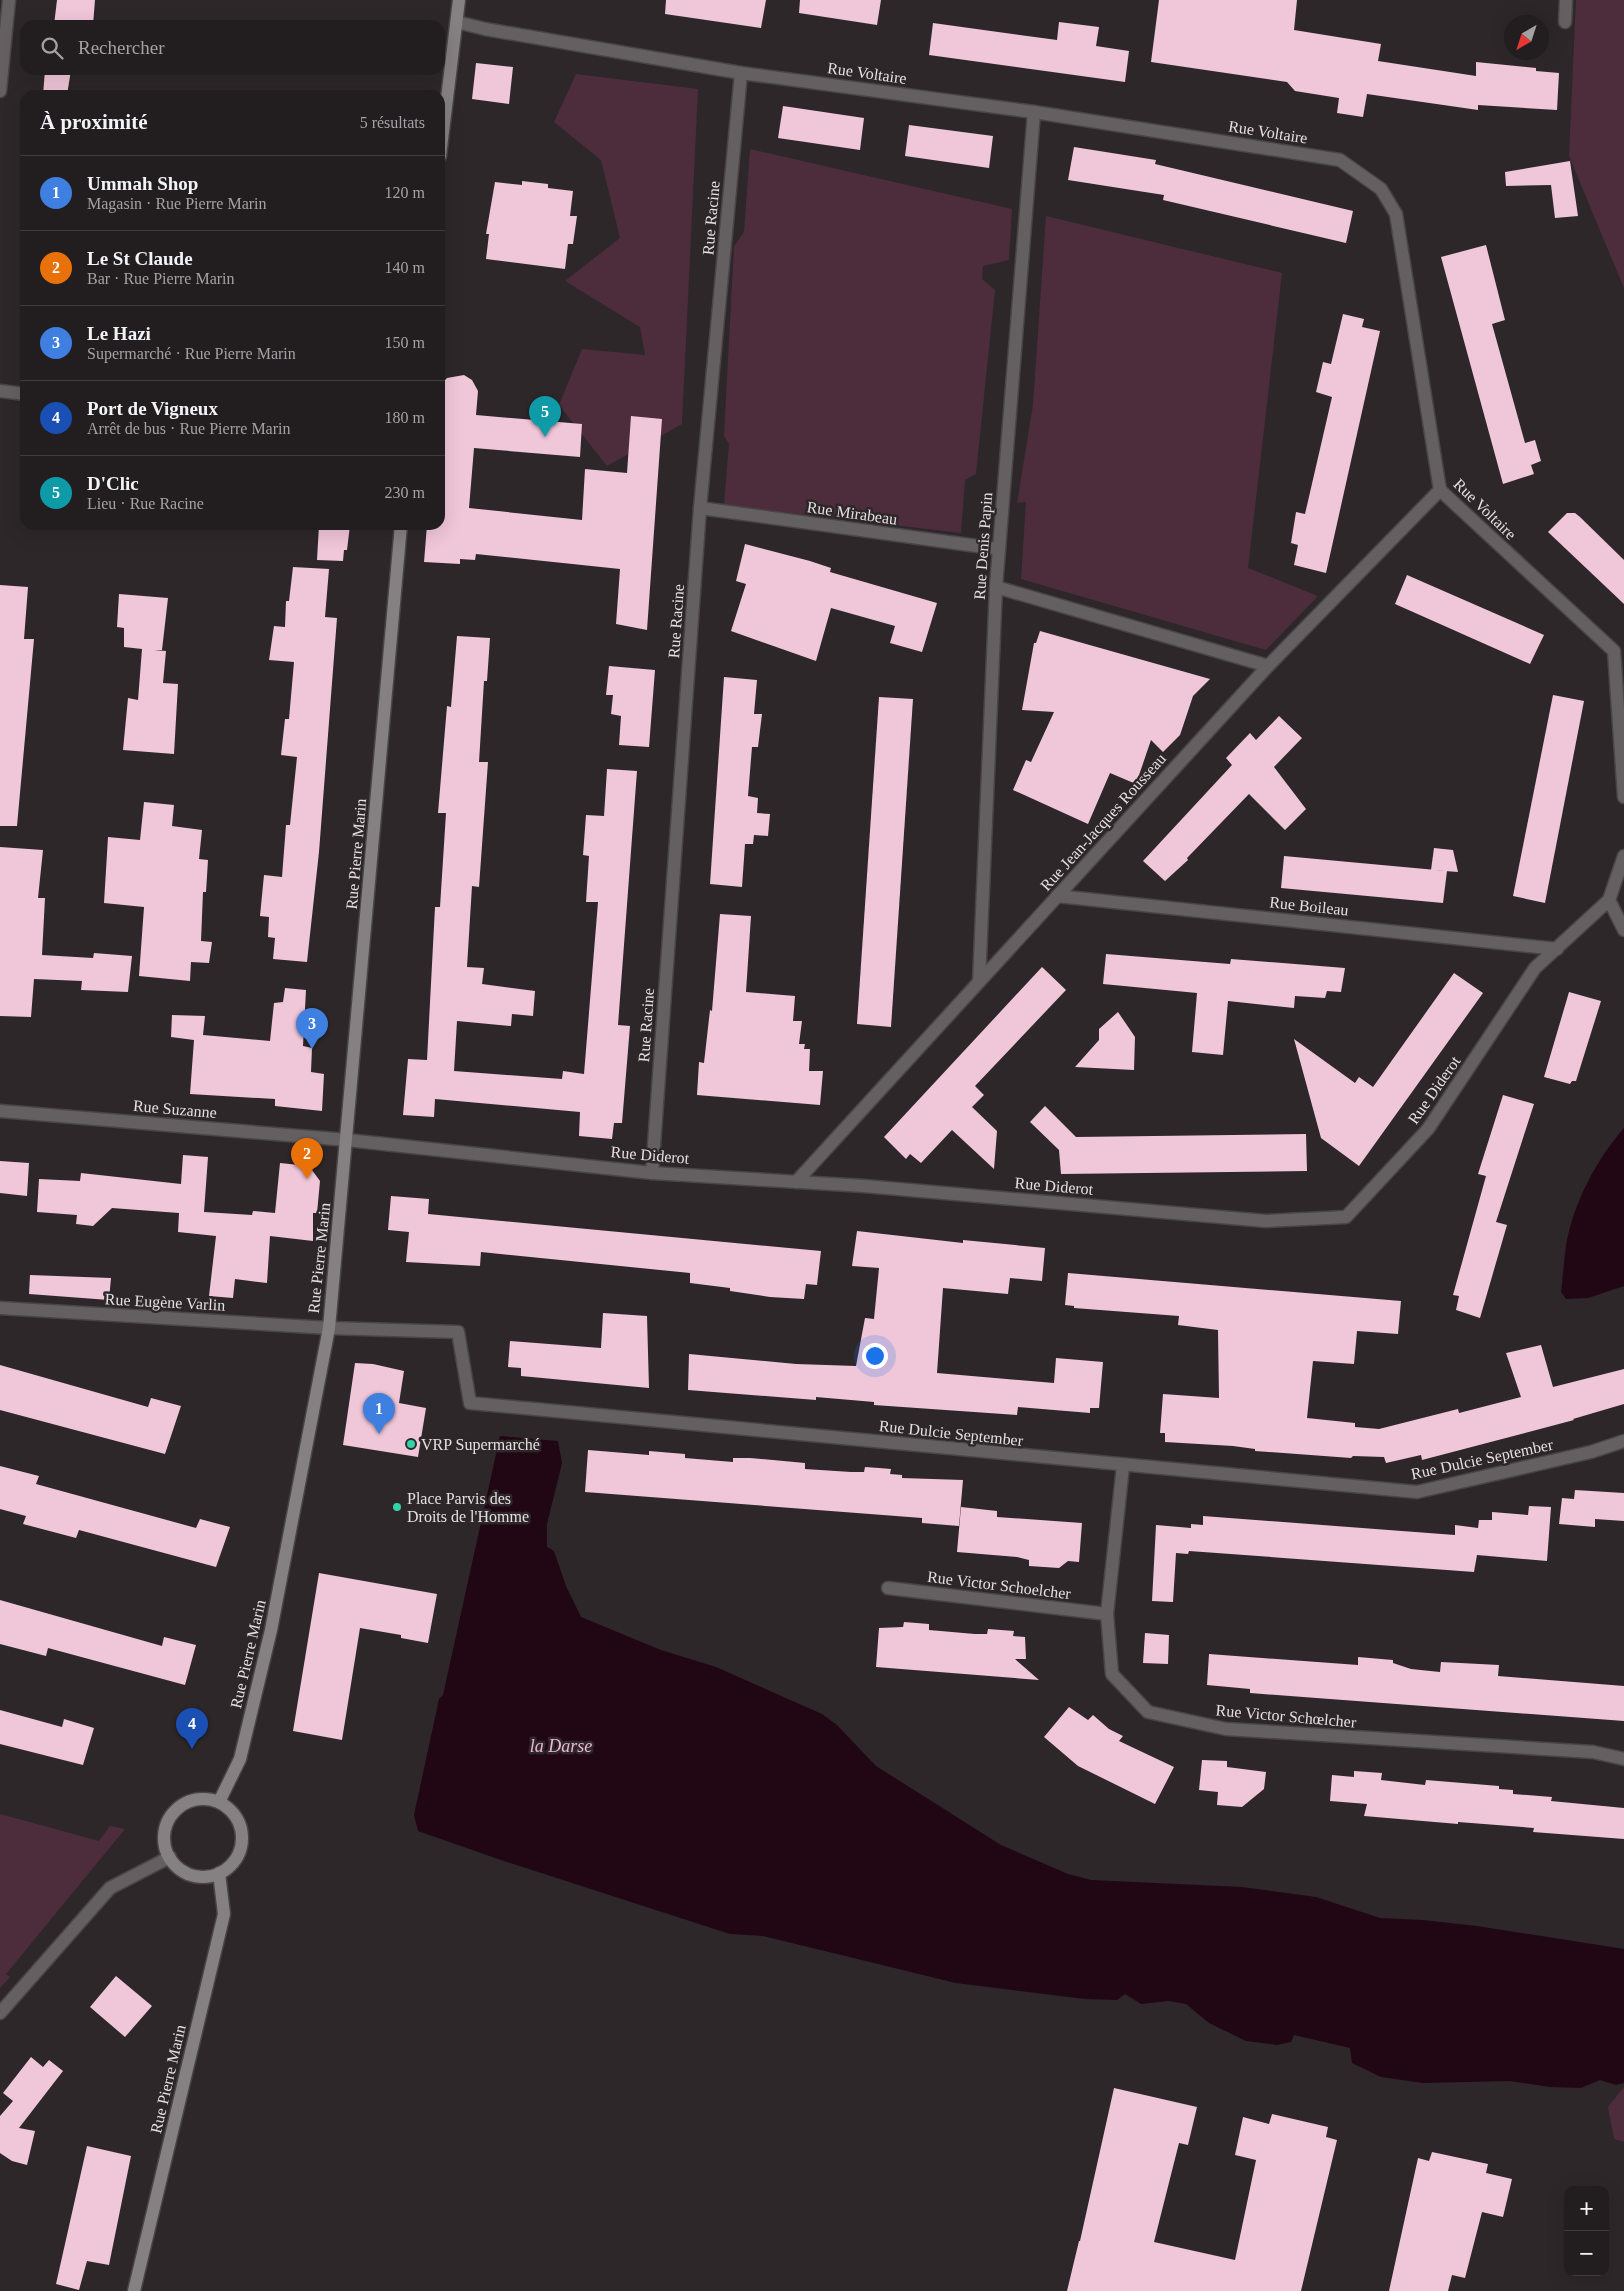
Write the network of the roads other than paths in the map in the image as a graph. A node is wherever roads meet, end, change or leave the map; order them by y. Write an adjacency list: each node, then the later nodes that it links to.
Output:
1 (9, 0): 7 (street)
2 (459, 0): 4 (street)
3 (1566, 0): 5 (street)
4 (457, 22): 6 (street, Rue Voltaire); 9 (street)
5 (1565, 22)
6 (741, 73): 8 (street, Rue Voltaire); 13 (street, Rue Racine)
7 (0, 91)
8 (1034, 112): 12 (street, Rue Voltaire); 15 (street, Rue Denis Papin)
9 (445, 117)
10 (0, 391): 11 (street)
11 (20, 393)
12 (1440, 490): 17 (street, Rue Jean-Jacques Rousseau); 18 (street, Rue Voltaire)
13 (700, 508): 15 (street, Rue Mirabeau); 27 (street, Rue Racine)
14 (401, 530): 26 (street, Rue Pierre Marin)
15 (999, 549): 16 (street, Rue Denis Papin)
16 (996, 587): 17 (street); 24 (street, Rue Denis Papin)
17 (1268, 666): 20 (street, Rue Jean-Jacques Rousseau)
18 (1624, 797)
19 (1624, 856): 21 (street)
20 (1057, 896): 23 (street, Rue Boileau); 24 (street, Rue Jean-Jacques Rousseau)
21 (1610, 900): 22 (street); 23 (street, Rue Diderot)
22 (1624, 930)
23 (1557, 949): 28 (street, Rue Diderot)
24 (979, 982): 28 (street, Rue Jean-Jacques Rousseau)
25 (0, 1111): 26 (street, Rue Suzanne)
26 (347, 1140): 27 (street, Rue Diderot); 30 (street, Rue Pierre Marin)
27 (652, 1173): 28 (street, Rue Diderot)
28 (796, 1182)
29 (0, 1308): 30 (street, Rue Eugène Varlin)
30 (328, 1328): 32 (street, Rue Dulcie September); 36 (street, Rue Pierre Marin)
31 (1624, 1441): 32 (street, Rue Dulcie September)
32 (1123, 1466): 34 (street, Rue Victor Schœlcher)
33 (888, 1588): 34 (street, Rue Victor Schoelcher)
34 (1107, 1614): 35 (street, Rue Victor Schœlcher)
35 (1624, 1759)
36 (219, 1802): 37 (street); 38 (street)
37 (170, 1857): 38 (street); 39 (street)
38 (220, 1873): 40 (street, Rue Pierre Marin)
39 (0, 2013)
40 (134, 2291)

